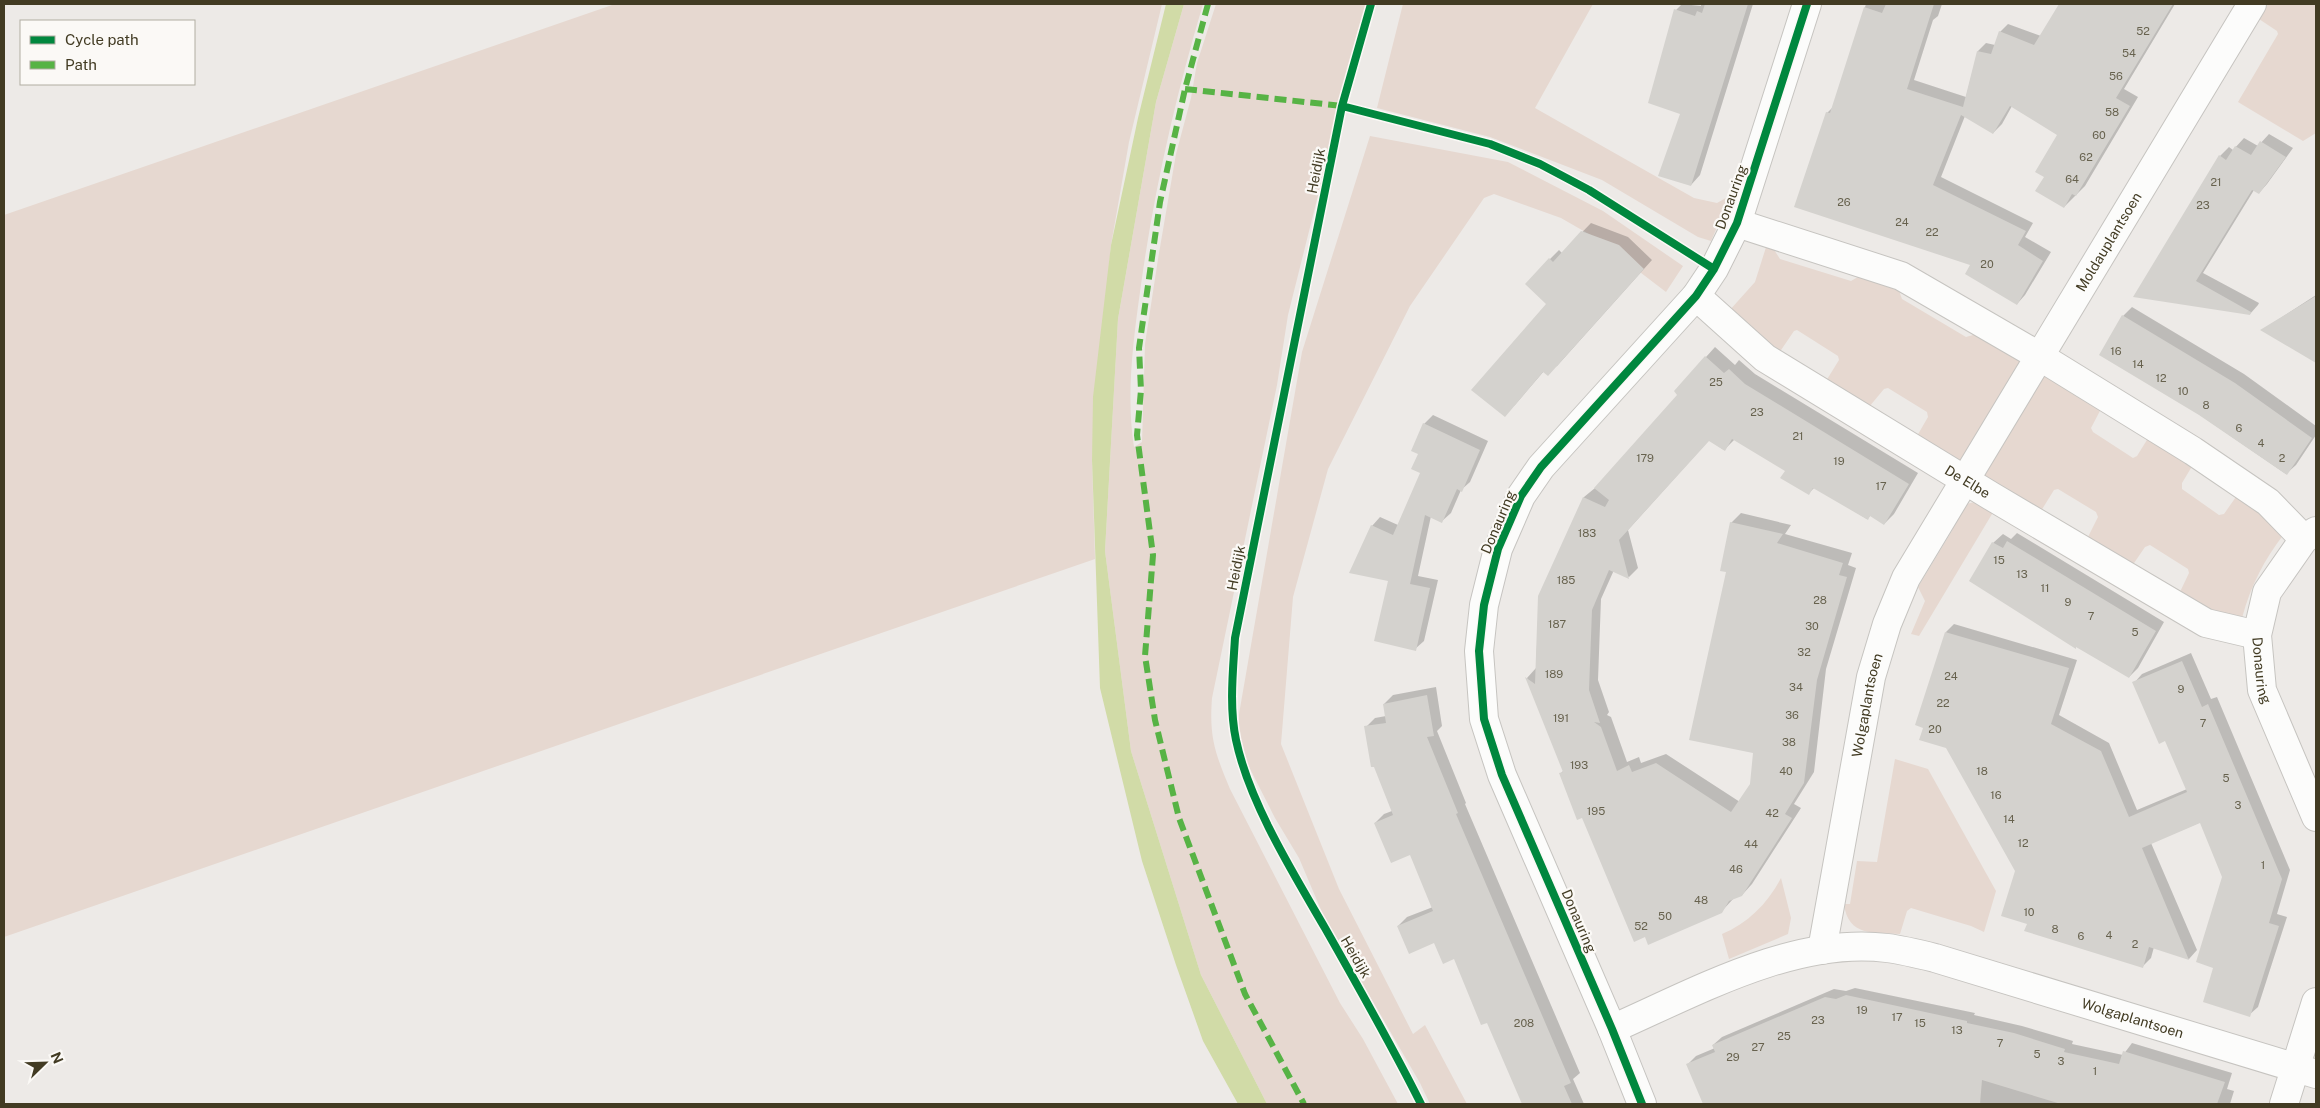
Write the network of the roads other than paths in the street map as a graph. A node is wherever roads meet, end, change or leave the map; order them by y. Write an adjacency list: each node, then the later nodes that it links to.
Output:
1 (1807, 4): 3 (street, Donauring)
2 (2252, 4): 5 (street, Moldauplantsoen)
3 (1737, 223): 4 (street, Donauring); 5 (street)
4 (1696, 296): 6 (street, De Elbe); 12 (street, Donauring)
5 (2039, 356): 6 (street, Moldauplantsoen); 7 (street)
6 (1965, 480): 8 (street, De Elbe); 10 (street, Wolgaplantsoen)
7 (2310, 535): 8 (street, Donauring)
8 (2258, 635): 9 (street, Donauring)
9 (2316, 818)
10 (1822, 950): 12 (street, Wolgaplantsoen); 13 (street, Wolgaplantsoen)
11 (2316, 1002): 13 (street)
12 (1612, 1028): 14 (street, Donauring)
13 (2306, 1071): 15 (street)
14 (1642, 1104)
15 (2284, 1104)

